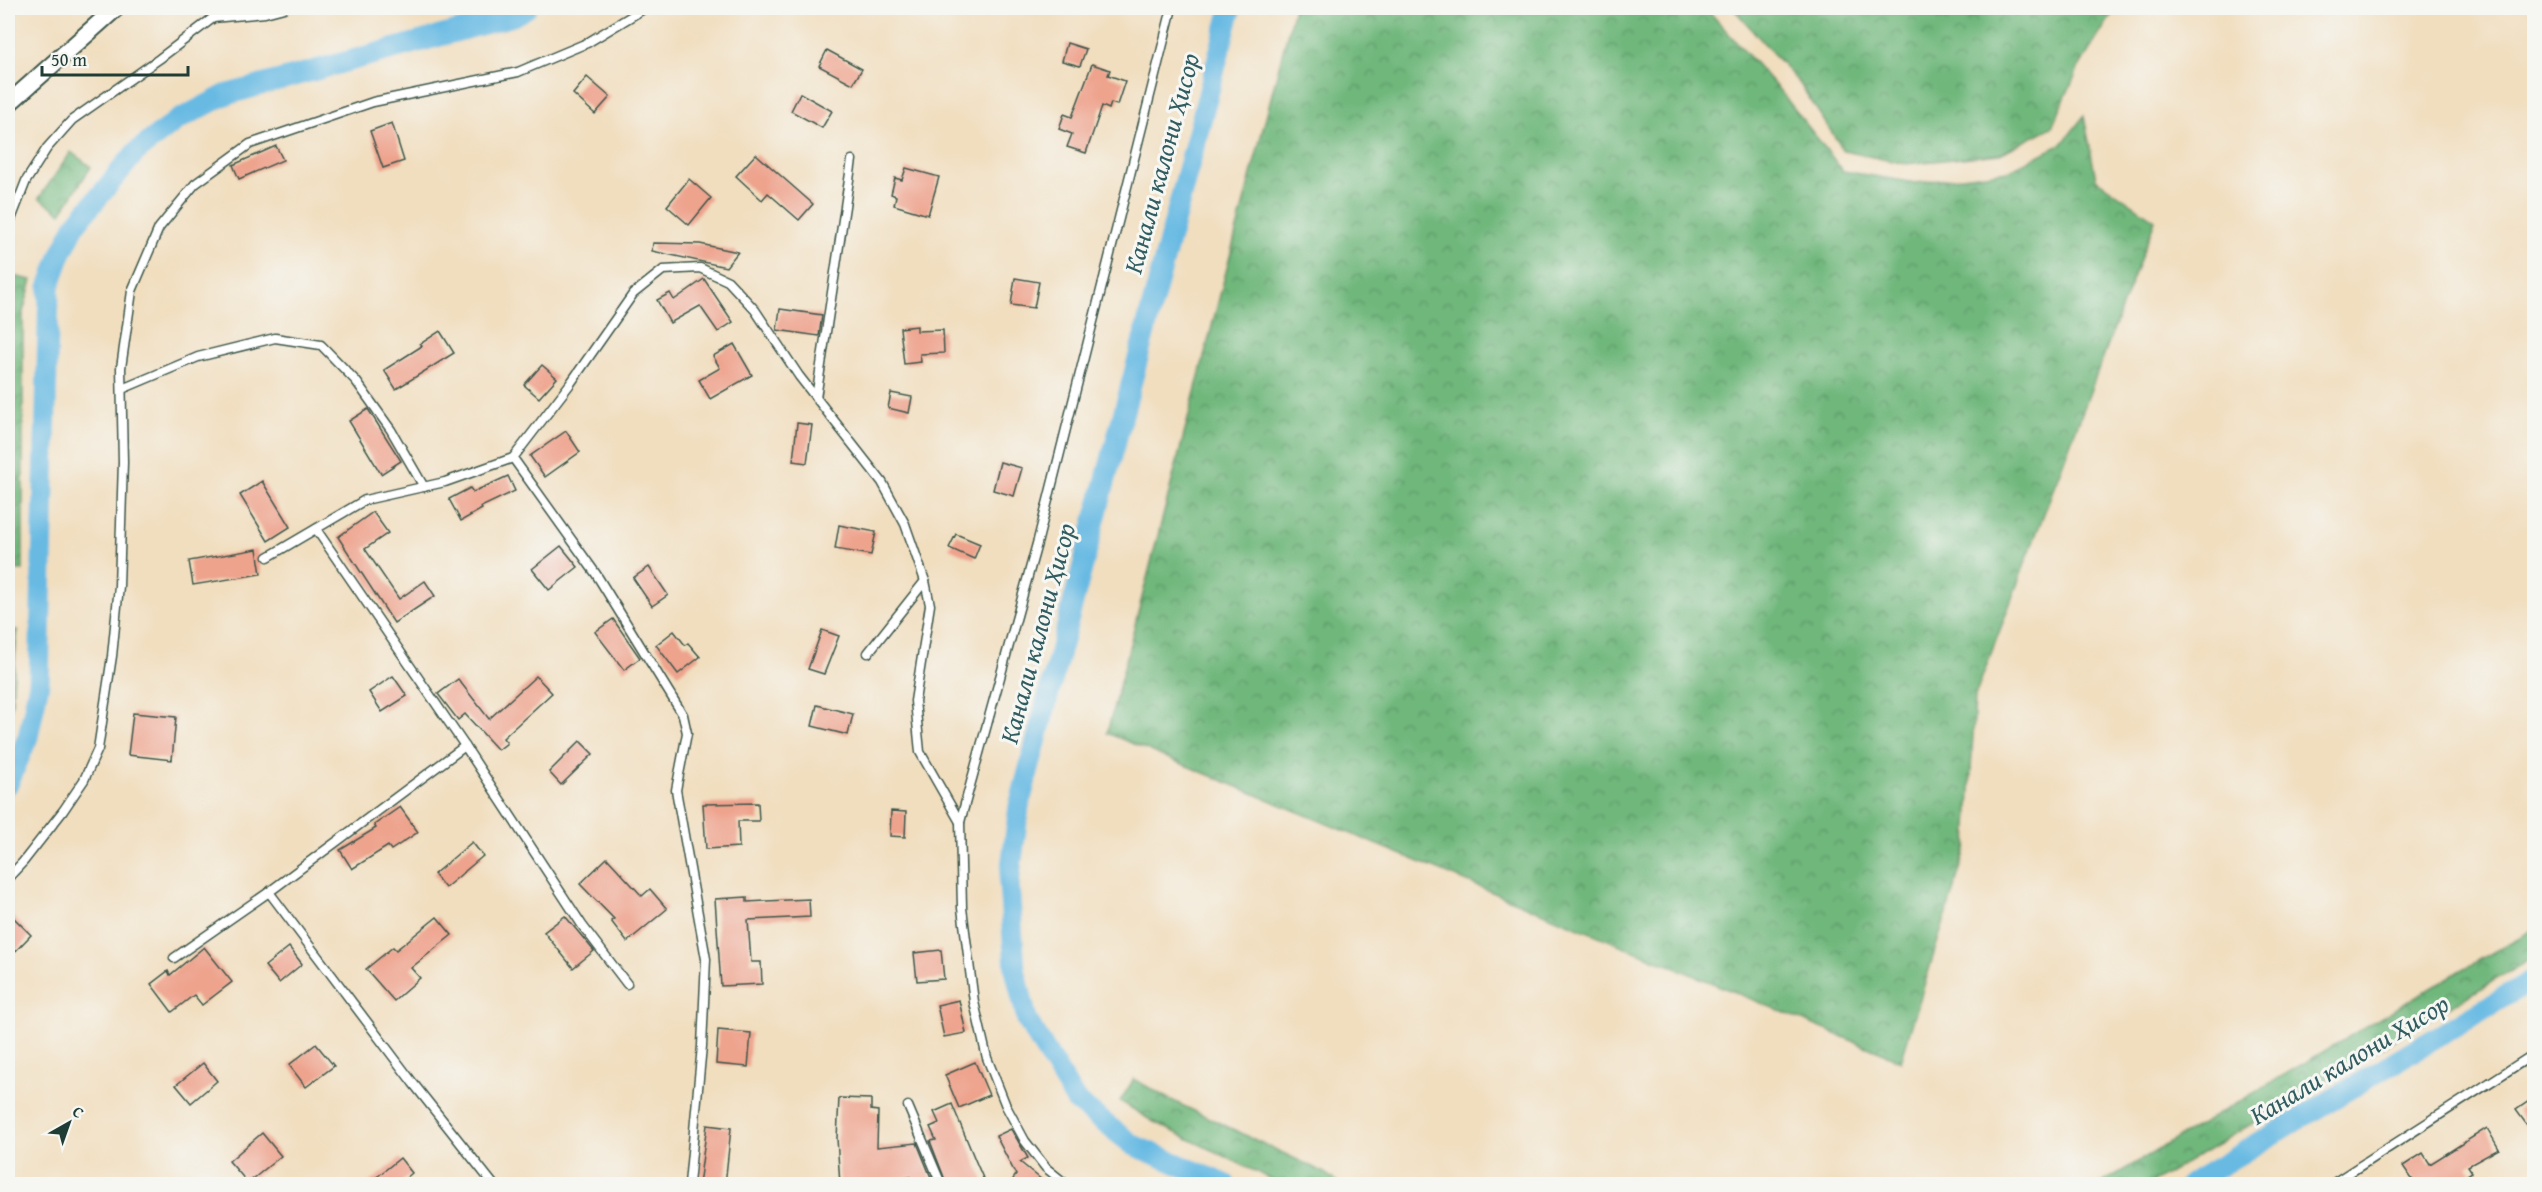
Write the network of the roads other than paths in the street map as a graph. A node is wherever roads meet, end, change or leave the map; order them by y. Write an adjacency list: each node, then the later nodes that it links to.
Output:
1 (116, 8): 7 (street)
2 (220, 8): 6 (lane)
3 (284, 8): 6 (lane)
4 (645, 8): 10 (lane)
5 (1172, 8): 19 (lane)
6 (213, 18): 9 (lane)
7 (9, 100)
8 (852, 160): 11 (lane)
9 (8, 226)
10 (122, 389): 13 (lane); 20 (lane)
11 (816, 398): 12 (lane); 16 (lane)
12 (513, 458): 13 (lane); 27 (lane)
13 (424, 487): 14 (lane)
14 (316, 529): 15 (lane); 18 (lane)
15 (268, 556)
16 (925, 581): 17 (lane); 19 (lane)
17 (868, 653)
18 (465, 746): 21 (lane); 23 (lane)
19 (960, 822): 29 (lane)
20 (8, 878)
21 (269, 892): 22 (lane); 26 (lane)
22 (174, 958)
23 (627, 984)
24 (2535, 1054): 30 (lane)
25 (908, 1106): 28 (lane)
26 (493, 1185)
27 (688, 1185)
28 (940, 1185)
29 (1066, 1185)
30 (2331, 1185)

